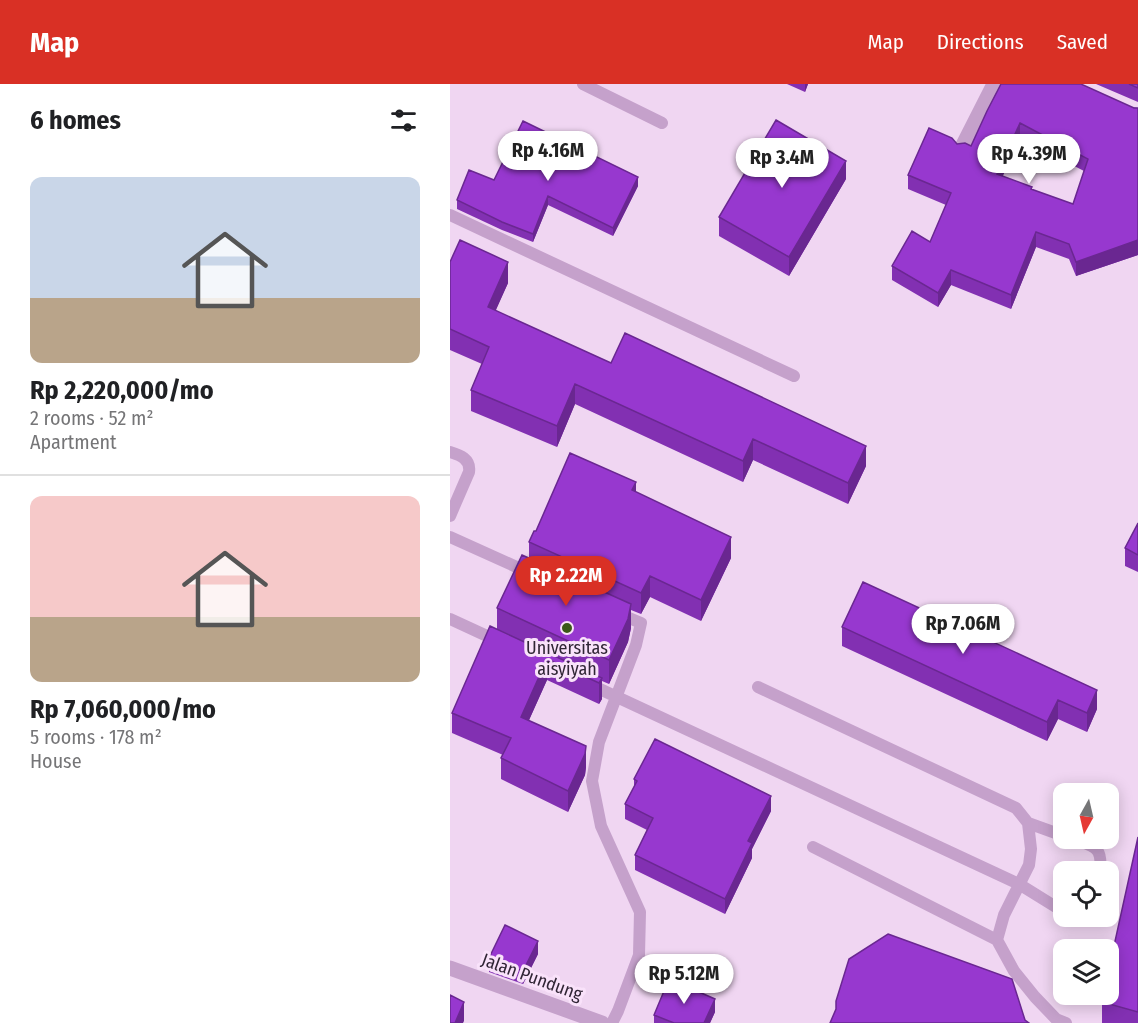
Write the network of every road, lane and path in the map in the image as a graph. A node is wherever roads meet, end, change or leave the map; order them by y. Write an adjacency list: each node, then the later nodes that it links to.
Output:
1 (583, 84): 3 (lane)
2 (994, 84): 4 (street)
3 (662, 123)
4 (961, 149)
5 (450, 215): 6 (lane)
6 (794, 376)
7 (450, 452): 8 (lane)
8 (450, 516)
9 (450, 537): 10 (lane)
10 (546, 580)
11 (609, 609): 16 (lane)
12 (450, 619): 13 (lane)
13 (513, 648)
14 (575, 678): 16 (lane)
15 (758, 687): 17 (lane)
16 (617, 697): 20 (lane); 26 (lane)
17 (1028, 824): 18 (lane); 20 (lane)
18 (1053, 832)
19 (813, 848): 22 (lane)
20 (1019, 884): 21 (lane); 22 (lane)
21 (1053, 905)
22 (997, 940): 24 (lane)
23 (450, 968): 25 (street, Jalan Pundung)
24 (1059, 1022)
25 (602, 1023)
26 (612, 1023)

